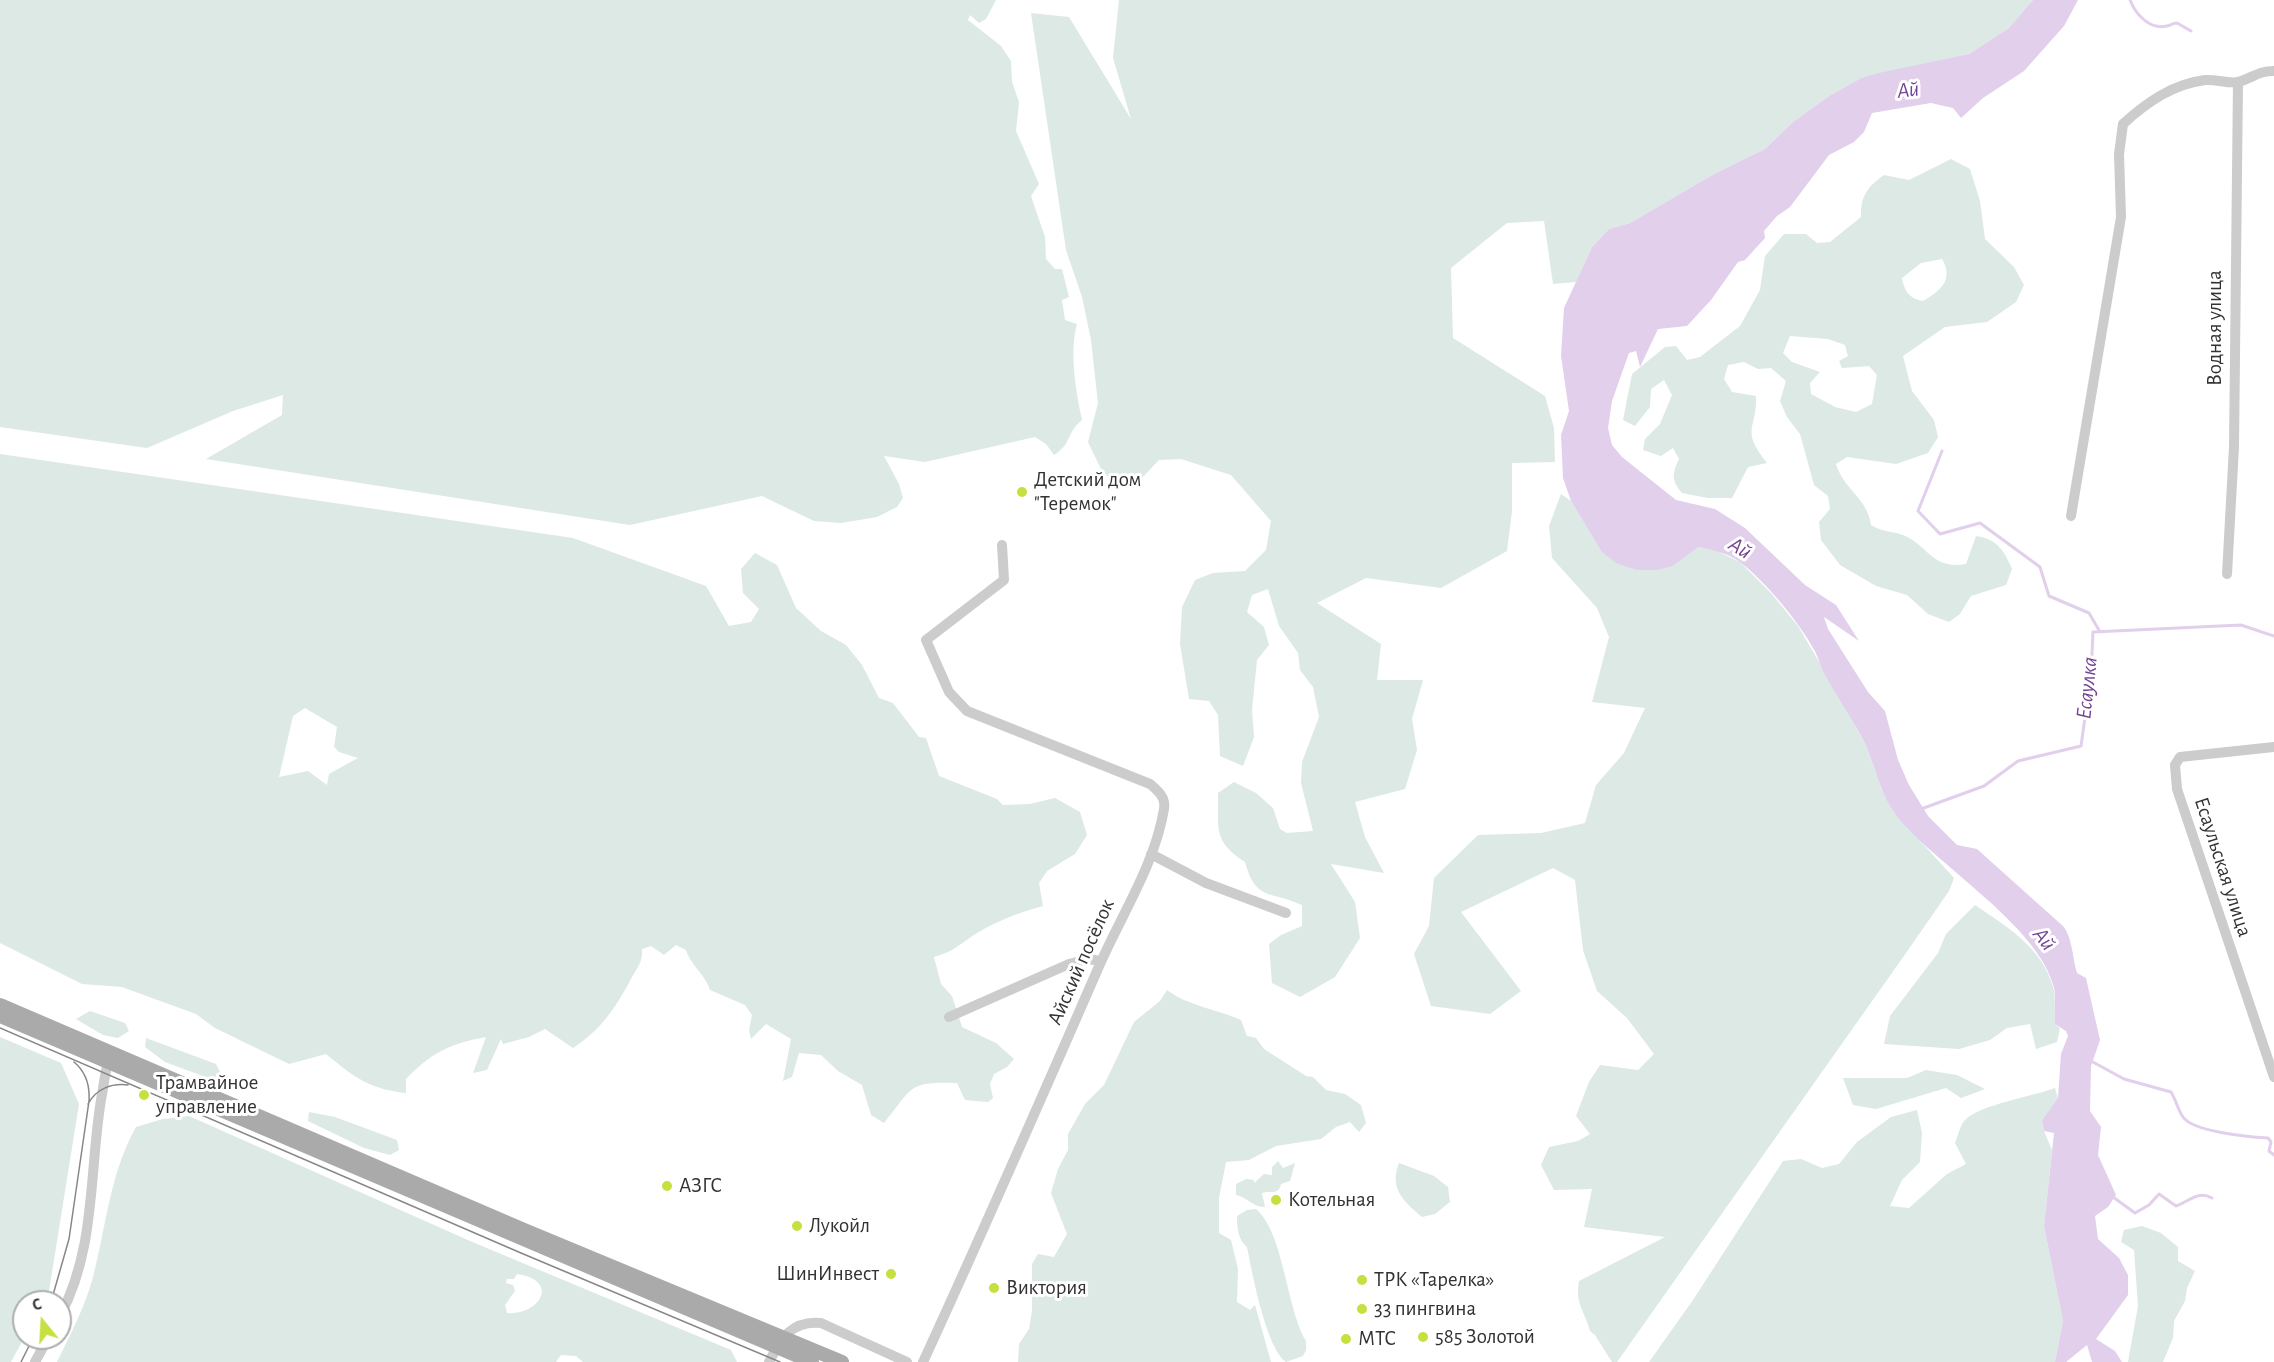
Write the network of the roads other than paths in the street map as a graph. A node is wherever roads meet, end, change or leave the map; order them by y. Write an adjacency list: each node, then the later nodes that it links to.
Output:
1 (2274, 71): 2 (street)
2 (2238, 82): 3 (street); 5 (street, Водная улица)
3 (2071, 516)
4 (1002, 545): 7 (street, Айский посёлок)
5 (2227, 574)
6 (2274, 747): 14 (street, Есаульская улица)
7 (1151, 854): 8 (street); 9 (street, Айский посёлок)
8 (1286, 913)
9 (1101, 961): 12 (street); 21 (street, Айский посёлок)
10 (0, 1005): 13 (main road)
11 (0, 1016): 13 (main road)
12 (949, 1017)
13 (110, 1057): 15 (street); 16 (main road)
14 (2274, 1077)
15 (72, 1290)
16 (782, 1339): 17 (street); 18 (main road); 19 (main road); 20 (street)
17 (769, 1362)
18 (812, 1362)
19 (842, 1362)
20 (907, 1362)
21 (923, 1362)

